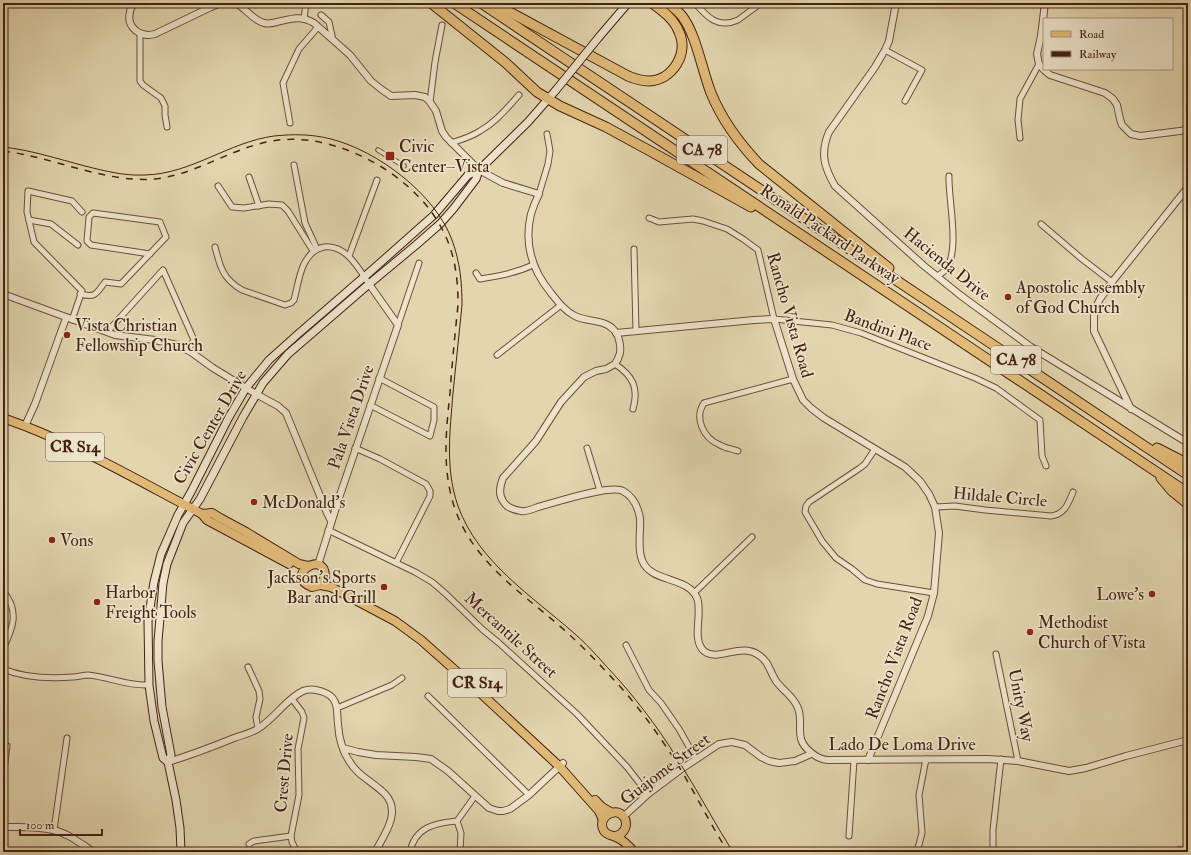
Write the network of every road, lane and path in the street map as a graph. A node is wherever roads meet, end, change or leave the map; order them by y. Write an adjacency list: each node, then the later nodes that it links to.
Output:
1 (134, 3): 20 (street)
2 (221, 3): 20 (street)
3 (236, 3): 17 (street)
4 (306, 3): 17 (street)
5 (431, 3): 27 (highway)
6 (454, 3): 55 (highway, Ronald Packard Parkway / CA 78)
7 (481, 3): 69 (highway, Ronald Packard Parkway / CA 78)
8 (493, 3): 10 (highway)
9 (628, 3): 27 (main road, Civic Center Drive, bridge)
10 (652, 3)
11 (668, 3): 69 (highway)
12 (695, 3): 13 (street)
13 (761, 3)
14 (896, 3): 22 (street)
15 (1045, 3): 23 (street)
16 (321, 15): 21 (street)
17 (304, 18): 19 (street)
18 (442, 25): 28 (street)
19 (318, 27): 21 (street); 30 (street)
20 (140, 34): 31 (street)
21 (333, 40): 28 (street)
22 (885, 50): 29 (street); 63 (street, Hacienda Drive)
23 (1039, 64): 24 (street); 34 (street)
24 (1043, 69)
25 (1044, 70): 32 (street)
26 (519, 95): 35 (street)
27 (549, 99): 41 (main road, Civic Center Drive); 55 (highway)
28 (430, 102): 35 (street)
29 (905, 102)
30 (290, 123)
31 (168, 128)
32 (1188, 130)
33 (547, 134): 47 (street)
34 (1020, 138)
35 (451, 143): 41 (street)
36 (378, 150): 37 (street)
37 (390, 157): 38 (street); 40 (street)
38 (388, 161)
39 (294, 165): 57 (street)
40 (404, 166)
41 (479, 170): 47 (street); 64 (main road, Civic Center Drive); 66 (main road, Civic Center Drive)
42 (949, 176): 63 (street)
43 (249, 177): 48 (street)
44 (377, 180): 59 (street)
45 (218, 186): 48 (street)
46 (1188, 187): 65 (street)
47 (539, 194): 61 (street)
48 (259, 206): 57 (street)
49 (82, 212): 51 (street)
50 (650, 218): 72 (street, Rancho Vista Road)
51 (29, 220): 53 (street); 68 (street)
52 (1041, 224): 65 (street)
53 (78, 245)
54 (215, 248): 57 (street)
55 (821, 248): 97 (highway, Ronald Packard Parkway / CA 78)
56 (634, 249): 74 (street)
57 (315, 250): 59 (street)
58 (150, 254): 58 (street); 68 (street)
59 (349, 256): 64 (street)
60 (419, 263): 73 (street, Pala Vista Drive)
61 (533, 265): 62 (street); 70 (street)
62 (476, 273)
63 (937, 276): 86 (street, Hacienda Drive)
64 (364, 277): 66 (street); 82 (main road, Civic Center Drive)
65 (1112, 282): 86 (street)
66 (369, 284): 73 (street); 83 (main road, Civic Center Drive)
67 (3, 294): 71 (street)
68 (80, 294): 71 (street)
69 (923, 297): 88 (highway, Ronald Packard Parkway / CA 78)
70 (561, 306): 76 (street); 78 (street)
71 (69, 319): 75 (street); 89 (street)
72 (774, 319): 74 (street, Bandini Place); 81 (street, Rancho Vista Road); 96 (street, Bandini Place)
73 (398, 325): 80 (street, Pala Vista Drive)
74 (636, 331): 76 (street, Bandini Place)
75 (107, 332): 77 (street); 77 (street)
76 (616, 333): 79 (street)
77 (188, 350): 82 (street)
78 (497, 355)
79 (615, 364): 85 (street); 99 (street)
80 (379, 378): 84 (street, Pala Vista Drive); 84 (street)
81 (793, 379): 93 (street, Rancho Vista Road); 94 (street)
82 (246, 388): 83 (street); 102 (main road, Civic Center Drive)
83 (256, 394): 105 (main road, Civic Center Drive); 107 (street)
84 (370, 405): 91 (street, Pala Vista Drive)
85 (633, 409)
86 (1131, 409): 90 (street, Hacienda Drive)
87 (3, 418): 89 (main road, CR S14)
88 (1110, 422): 95 (highway); 98 (highway, Ronald Packard Parkway / CA 78)
89 (25, 426): 102 (main road, CR S14)
90 (1188, 443)
91 (355, 448): 107 (street, Pala Vista Drive); 110 (street)
92 (587, 448): 99 (street)
93 (875, 449): 104 (street, Rancho Vista Road); 118 (street)
94 (738, 451)
95 (1188, 464)
96 (1046, 466)
97 (1154, 470): 101 (highway, Ronald Packard Parkway / CA 78); 103 (highway)
98 (1188, 474)
99 (600, 491): 117 (street)
100 (1073, 492): 104 (street, Hildale Circle)
101 (1188, 493)
102 (183, 504): 105 (main road, CR S14); 125 (main road, Civic Center Drive)
103 (1188, 504)
104 (935, 507): 118 (street, Rancho Vista Road)
105 (194, 509): 106 (main road, CR S14); 128 (main road, Civic Center Drive)
106 (202, 514): 112 (main road, CR S14); 113 (main road, CR S14)
107 (332, 521): 108 (street, Pala Vista Drive)
108 (328, 530): 110 (street, Mercantile Street); 111 (street, Pala Vista Drive)
109 (752, 537): 117 (street)
110 (396, 563): 145 (street, Mercantile Street)
111 (318, 565): 112 (main road, CR S14); 114 (main road, CR S14)
112 (308, 566): 113 (main road)
113 (302, 574): 115 (main road, CR S14)
114 (325, 575): 115 (main road); 143 (main road, CR S14)
115 (320, 585): 143 (main road, CR S14)
116 (3, 591): 120 (street)
117 (694, 593): 135 (street, Lado De Loma Drive)
118 (934, 593): 140 (street, Rancho Vista Road)
119 (626, 645): 136 (street)
120 (3, 649)
121 (996, 654): 141 (street, Unity Way)
122 (248, 667): 130 (street)
123 (3, 669): 125 (street)
124 (402, 678): 129 (street)
125 (149, 685): 128 (main road); 142 (main road, Civic Center Drive)
126 (428, 696): 146 (street)
127 (292, 699): 129 (street); 130 (street); 155 (street, Crest Drive)
128 (162, 707): 142 (main road, Civic Center Drive)
129 (337, 708): 134 (street)
130 (258, 729): 142 (street)
131 (67, 738): 153 (street)
132 (1188, 740): 141 (street, Lado De Loma Drive)
133 (7, 746): 144 (street)
134 (343, 748): 147 (street); 162 (street)
135 (811, 754): 136 (street, Guajome Street); 139 (street, Lado De Loma Drive)
136 (696, 759): 145 (street, Guajome Street)
137 (926, 759): 138 (street, Lado De Loma Drive); 140 (street, Lado De Loma Drive); 167 (street)
138 (1001, 759): 141 (street, Lado De Loma Drive); 168 (street)
139 (854, 760): 140 (street, Lado De Loma Drive); 157 (street)
140 (868, 760)
141 (1018, 761)
142 (168, 762): 160 (main road, Civic Center Drive)
143 (561, 765): 146 (street); 148 (main road, CR S14); 151 (main road, CR S14)
144 (3, 777)
145 (648, 794): 149 (street, Guajome Street)
146 (529, 795): 147 (street)
147 (475, 796): 150 (street)
148 (612, 812): 149 (main road, CR S14); 151 (main road)
149 (624, 817): 154 (main road)
150 (457, 820): 163 (street); 164 (street)
151 (603, 820): 156 (main road, CR S14)
152 (3, 827): 153 (street)
153 (54, 830): 159 (street)
154 (625, 830): 156 (main road); 166 (main road)
155 (291, 836): 158 (street); 161 (street, Crest Drive)
156 (616, 836): 165 (main road, CR S14)
157 (849, 836)
158 (249, 844)
159 (94, 852)
160 (181, 852)
161 (297, 852)
162 (375, 852)
163 (410, 852)
164 (460, 852)
165 (634, 852)
166 (639, 852)
167 (916, 852)
168 (993, 852)

